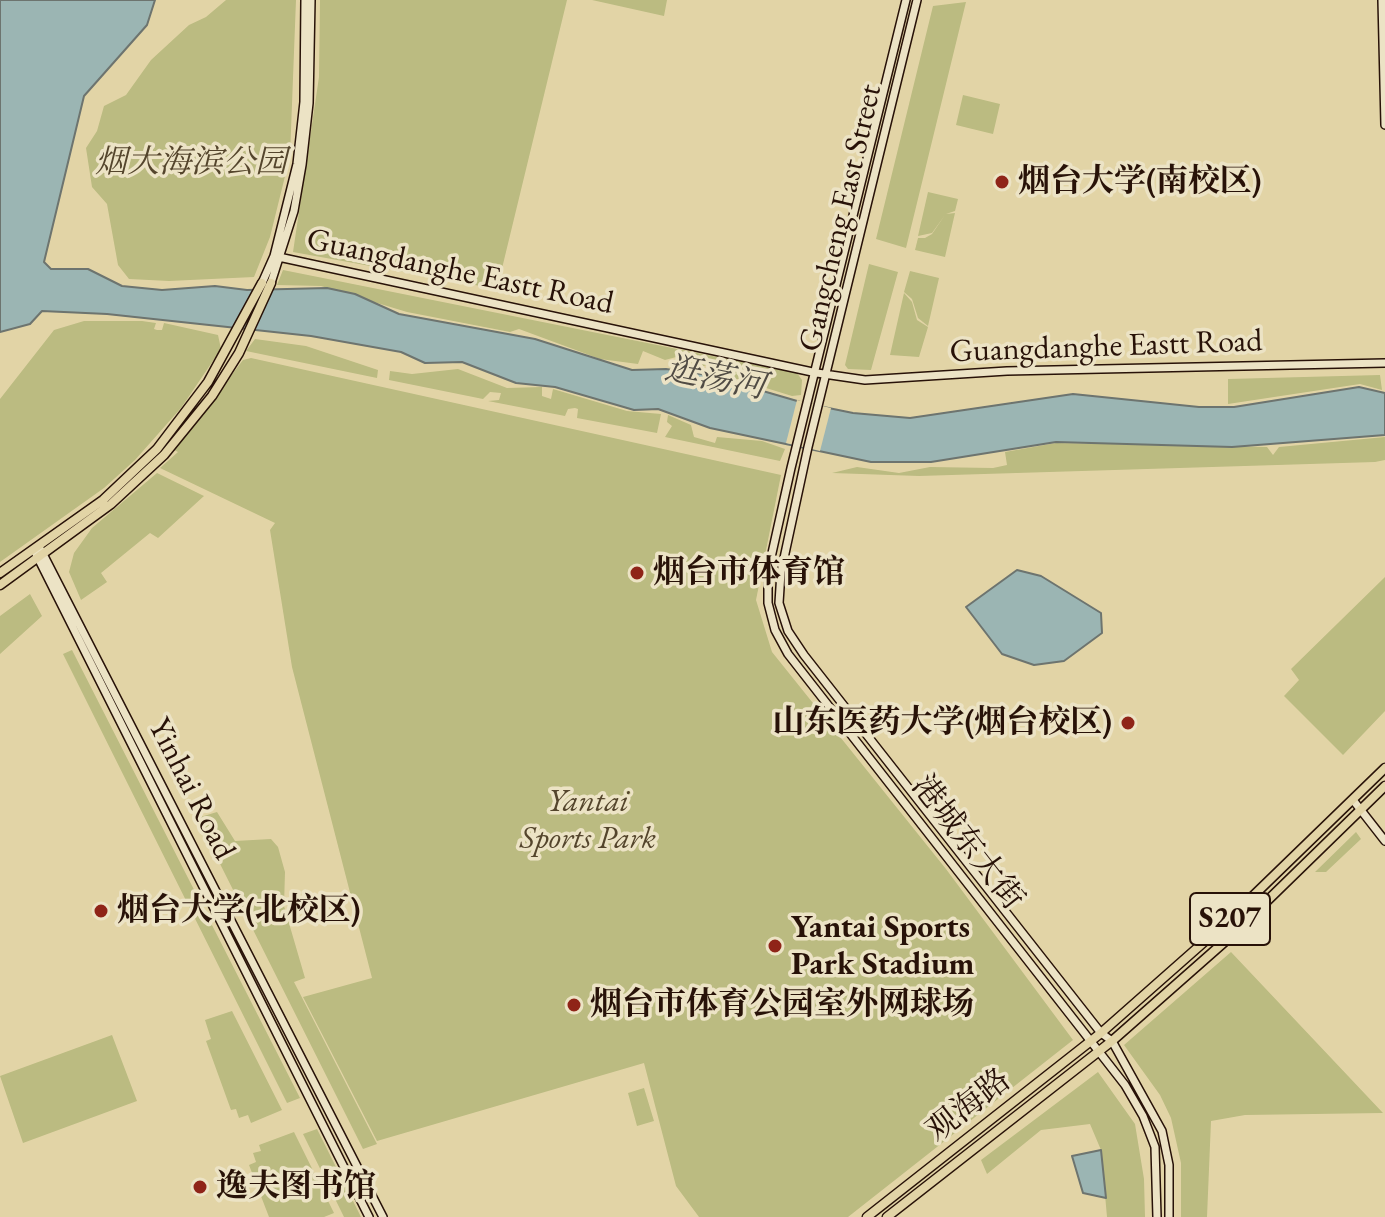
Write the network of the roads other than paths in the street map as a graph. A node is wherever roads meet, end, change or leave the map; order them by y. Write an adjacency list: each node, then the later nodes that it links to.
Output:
1 (305, 0): 9 (main road)
2 (311, 0): 9 (main road)
3 (906, 0): 7 (main road, Gangcheng East Street)
4 (917, 0): 8 (main road, Gangcheng East Street)
5 (1382, 0): 6 (main road)
6 (1385, 125)
7 (847, 246): 8 (main road); 12 (main road, Gangcheng East Street)
8 (858, 249): 13 (main road, Gangcheng East Street)
9 (278, 257): 10 (main road); 12 (main road, Guangdanghe Eastt Road)
10 (267, 283): 16 (main road); 16 (main road)
11 (1385, 363): 13 (main road, Guangdanghe Eastt Road)
12 (817, 373): 13 (main road, Guangdanghe Eastt Road); 14 (main road, Gangcheng East Street)
13 (828, 375): 15 (main road, Gangcheng East Street)
14 (797, 446): 25 (main road, 港城东大街)
15 (808, 447): 24 (main road, 港城东大街)
16 (38, 552): 17 (main road); 18 (main road); 28 (main road, Yinhai Road); 29 (main road, Yinhai Road)
17 (0, 573)
18 (0, 585)
19 (1385, 768): 21 (main road, S207)
20 (1385, 786): 22 (main road, S207)
21 (1353, 800): 22 (main road); 24 (main road, S207)
22 (1360, 810): 23 (main road); 26 (main road, S207)
23 (1385, 841)
24 (1101, 1033): 25 (main road, 观海路 / S207); 26 (main road, 港城东大街)
25 (1092, 1041): 27 (main road, 港城东大街); 30 (main road, 观海路 / S207)
26 (1112, 1041): 27 (main road, 观海路 / S207); 33 (main road, 港城东大街)
27 (1100, 1050): 31 (main road, 观海路 / S207); 32 (main road, 港城东大街)
28 (369, 1217)
29 (383, 1217)
30 (867, 1217)
31 (887, 1217)
32 (1157, 1217)
33 (1169, 1217)

